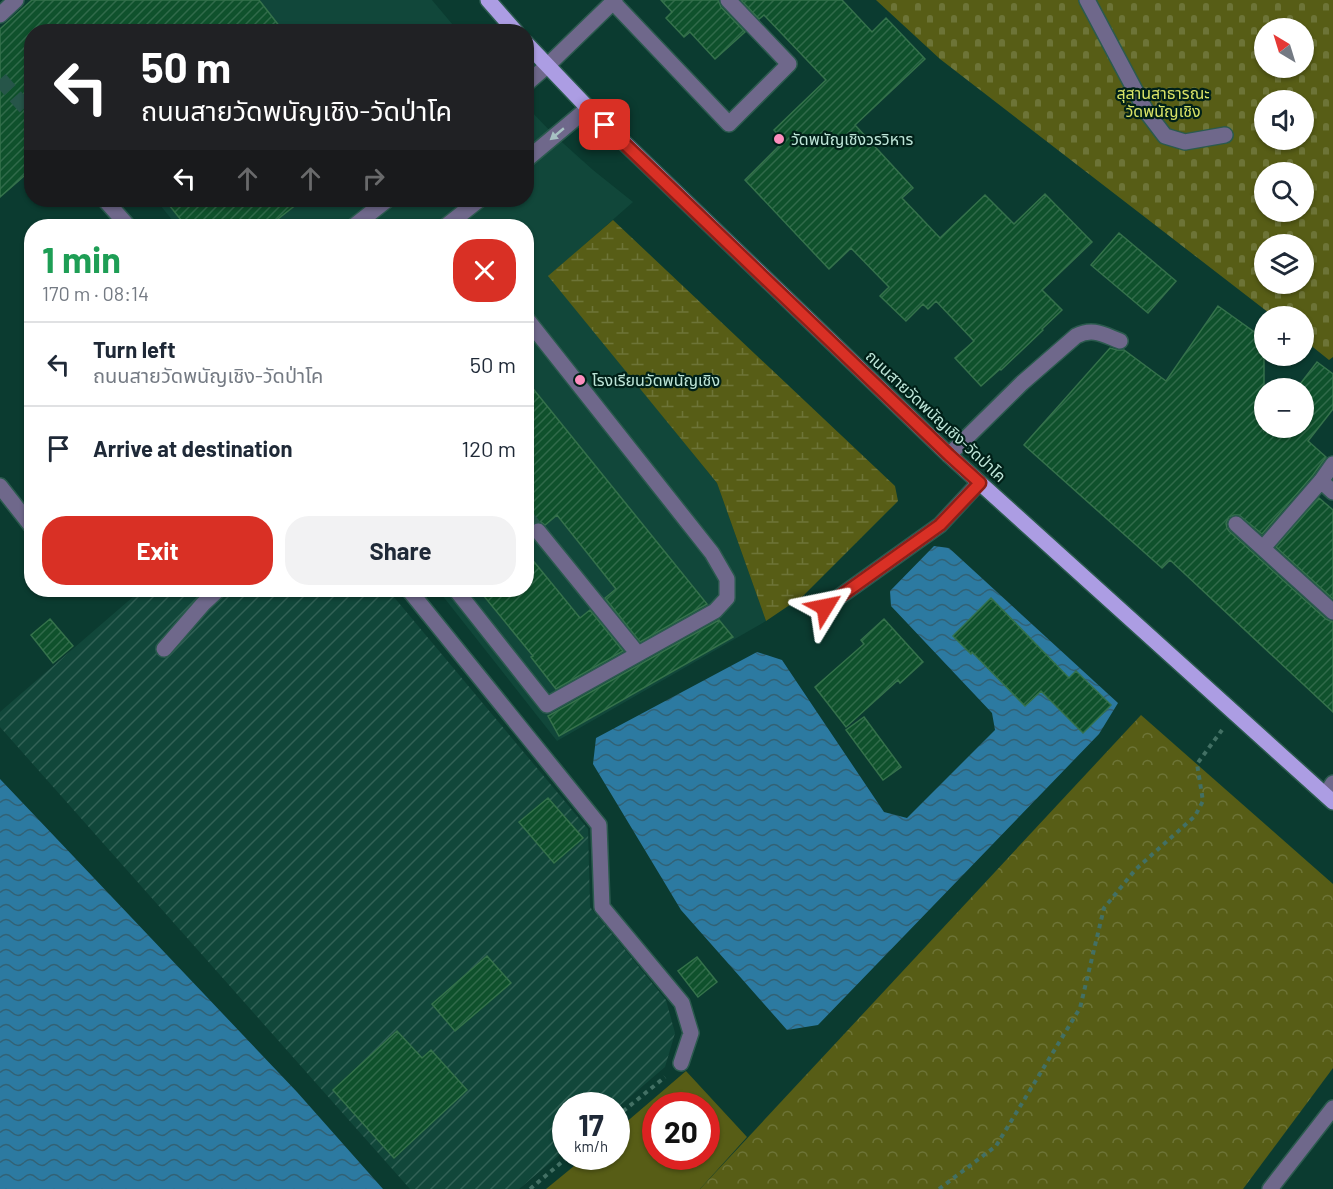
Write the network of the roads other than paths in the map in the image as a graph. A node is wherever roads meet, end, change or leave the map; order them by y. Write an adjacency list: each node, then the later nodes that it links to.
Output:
1 (16, 0): 6 (street)
2 (488, 0): 7 (main road)
3 (728, 0): 5 (street)
4 (1087, 0): 12 (street)
5 (614, 1): 9 (street)
6 (0, 15)
7 (509, 24)
8 (534, 51): 9 (main road, ถนนสายวัดพนัญเชิง-วัดป่าโค)
9 (548, 66): 10 (street); 11 (main road, ถนนสายวัดพนัญเชิง-วัดป่าโค)
10 (534, 77)
11 (588, 108): 13 (street, one-way to 13); 22 (main road, ถนนสายวัดพนัญเชิง-วัดป่าโค)
12 (1225, 135)
13 (534, 153)
14 (111, 207): 17 (street)
15 (378, 207): 18 (street)
16 (470, 207): 19 (street)
17 (122, 219)
18 (363, 219)
19 (455, 219)
20 (534, 328): 38 (street)
21 (1120, 341): 22 (street)
22 (949, 455): 25 (main road, ถนนสายวัดพนัญเชิง-วัดป่าโค)
23 (1333, 464): 24 (street)
24 (1321, 481): 27 (street); 31 (street)
25 (980, 483): 35 (street); 39 (main road, ถนนสายวัดพนัญเชิง-วัดป่าโค)
26 (0, 486): 28 (street)
27 (1333, 492)
28 (24, 516)
29 (1236, 524): 31 (street)
30 (538, 531): 38 (street)
31 (1263, 548): 36 (street)
32 (210, 597): 37 (street)
33 (416, 597): 40 (street)
34 (462, 597): 38 (street)
35 (825, 607)
36 (1333, 612)
37 (165, 649)
38 (638, 654)
39 (1331, 793)
40 (681, 1063)
41 (1333, 1108): 42 (street)
42 (1270, 1189)

